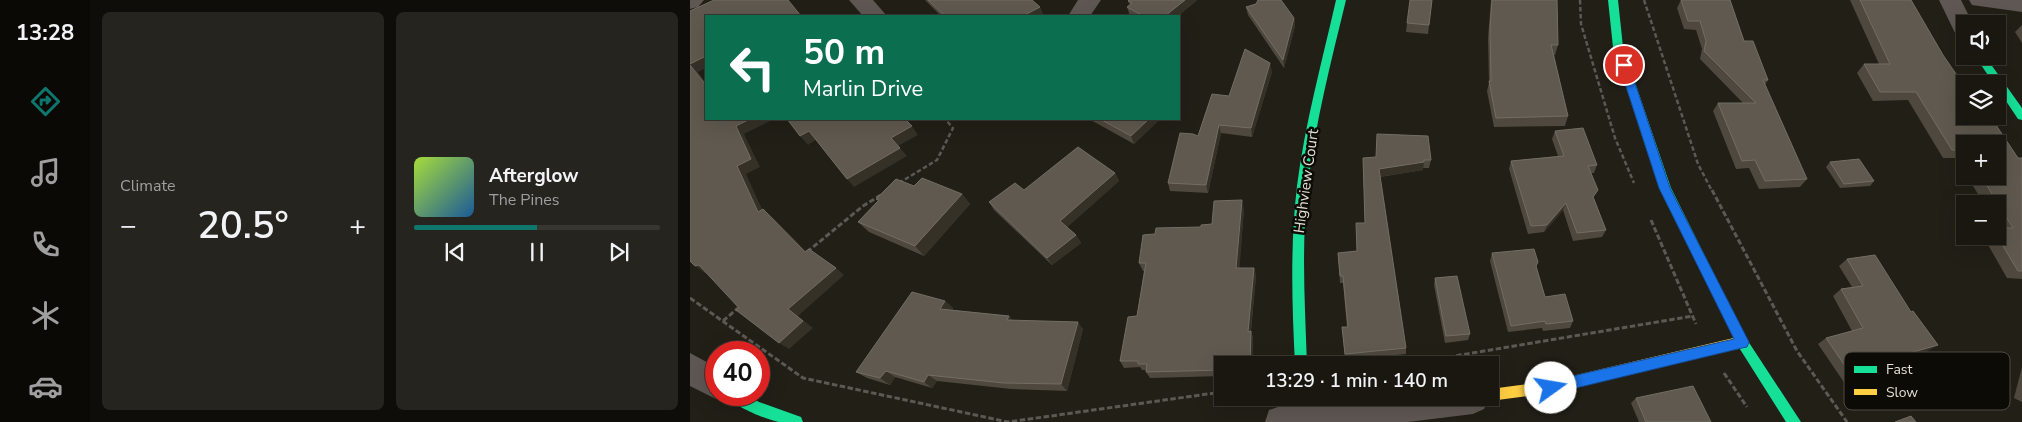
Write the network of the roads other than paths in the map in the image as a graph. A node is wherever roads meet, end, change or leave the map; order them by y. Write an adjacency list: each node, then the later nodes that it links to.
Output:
1 (860, 0): 8 (street)
2 (1090, 0): 9 (street)
3 (1342, 0): 14 (street, Highview Court)
4 (1613, 0): 13 (street)
5 (1950, 0): 10 (street)
6 (1980, 0): 7 (street)
7 (2022, 5)
8 (875, 15)
9 (1080, 15)
10 (1957, 15)
11 (1986, 65): 12 (street)
12 (2022, 116)
13 (1742, 342): 17 (street); 23 (street)
14 (1301, 356)
15 (690, 368): 16 (street)
16 (705, 377)
17 (1499, 394)
18 (753, 406): 22 (street)
19 (1420, 406): 21 (street)
20 (1295, 413): 21 (street)
21 (1341, 418)
22 (796, 422)
23 (1794, 422)

